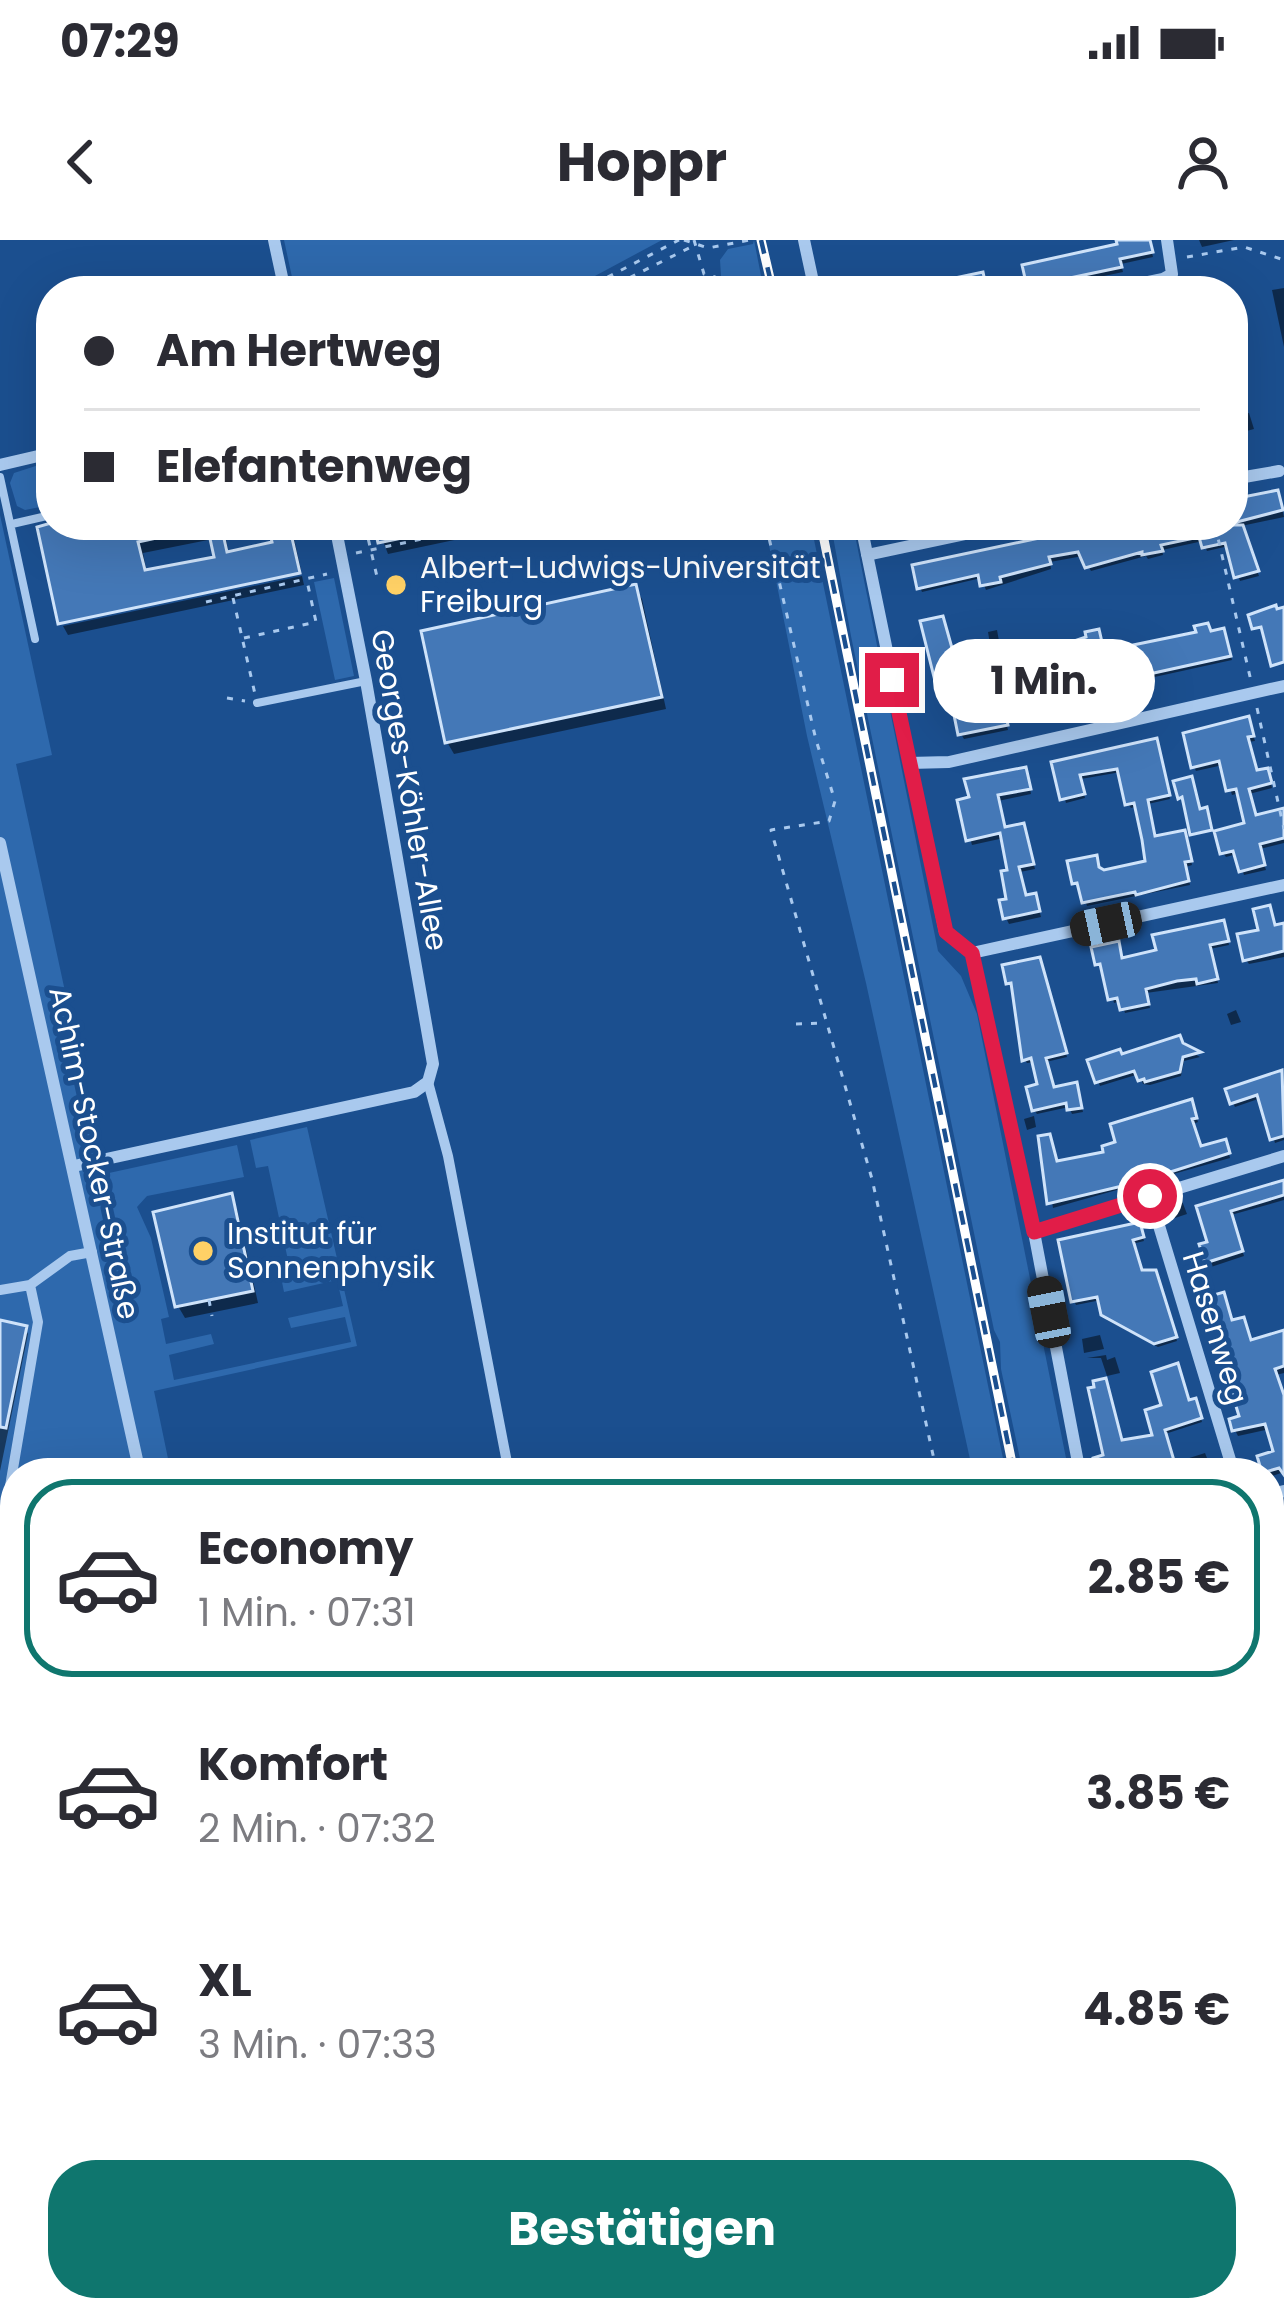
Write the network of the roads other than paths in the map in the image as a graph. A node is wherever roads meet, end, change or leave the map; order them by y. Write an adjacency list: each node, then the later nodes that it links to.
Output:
1 (274, 240): 4 (street)
2 (804, 240): 5 (street)
3 (1167, 240): 6 (street)
4 (282, 276)
5 (811, 276)
6 (1171, 276)
7 (36, 457): 8 (street)
8 (0, 465)
9 (1279, 471): 11 (street)
10 (0, 476): 13 (lane)
11 (1248, 476)
12 (36, 518): 13 (lane)
13 (11, 524): 18 (lane)
14 (339, 540): 19 (street, Georges-Köhler-Allee)
15 (864, 540): 17 (street)
16 (937, 540): 17 (street)
17 (867, 555): 22 (street)
18 (35, 639)
19 (367, 681): 21 (lane); 26 (street, Georges-Köhler-Allee)
20 (1284, 686): 22 (street)
21 (257, 703)
22 (909, 763): 25 (street)
23 (0, 843): 28 (street, Achim-Stocker-Straße)
24 (1284, 885): 25 (street)
25 (972, 953): 30 (street)
26 (428, 1082): 28 (street); 36 (street)
27 (1284, 1156): 29 (street)
28 (74, 1166): 31 (street, Achim-Stocker-Straße)
29 (1150, 1196): 30 (street); 38 (street, Hasenweg)
30 (1034, 1232): 37 (street)
31 (92, 1252): 32 (street); 35 (street, Achim-Stocker-Straße)
32 (30, 1285): 33 (street); 34 (street)
33 (0, 1290)
34 (17, 1458)
35 (137, 1458)
36 (506, 1458)
37 (1077, 1458)
38 (1229, 1458)

